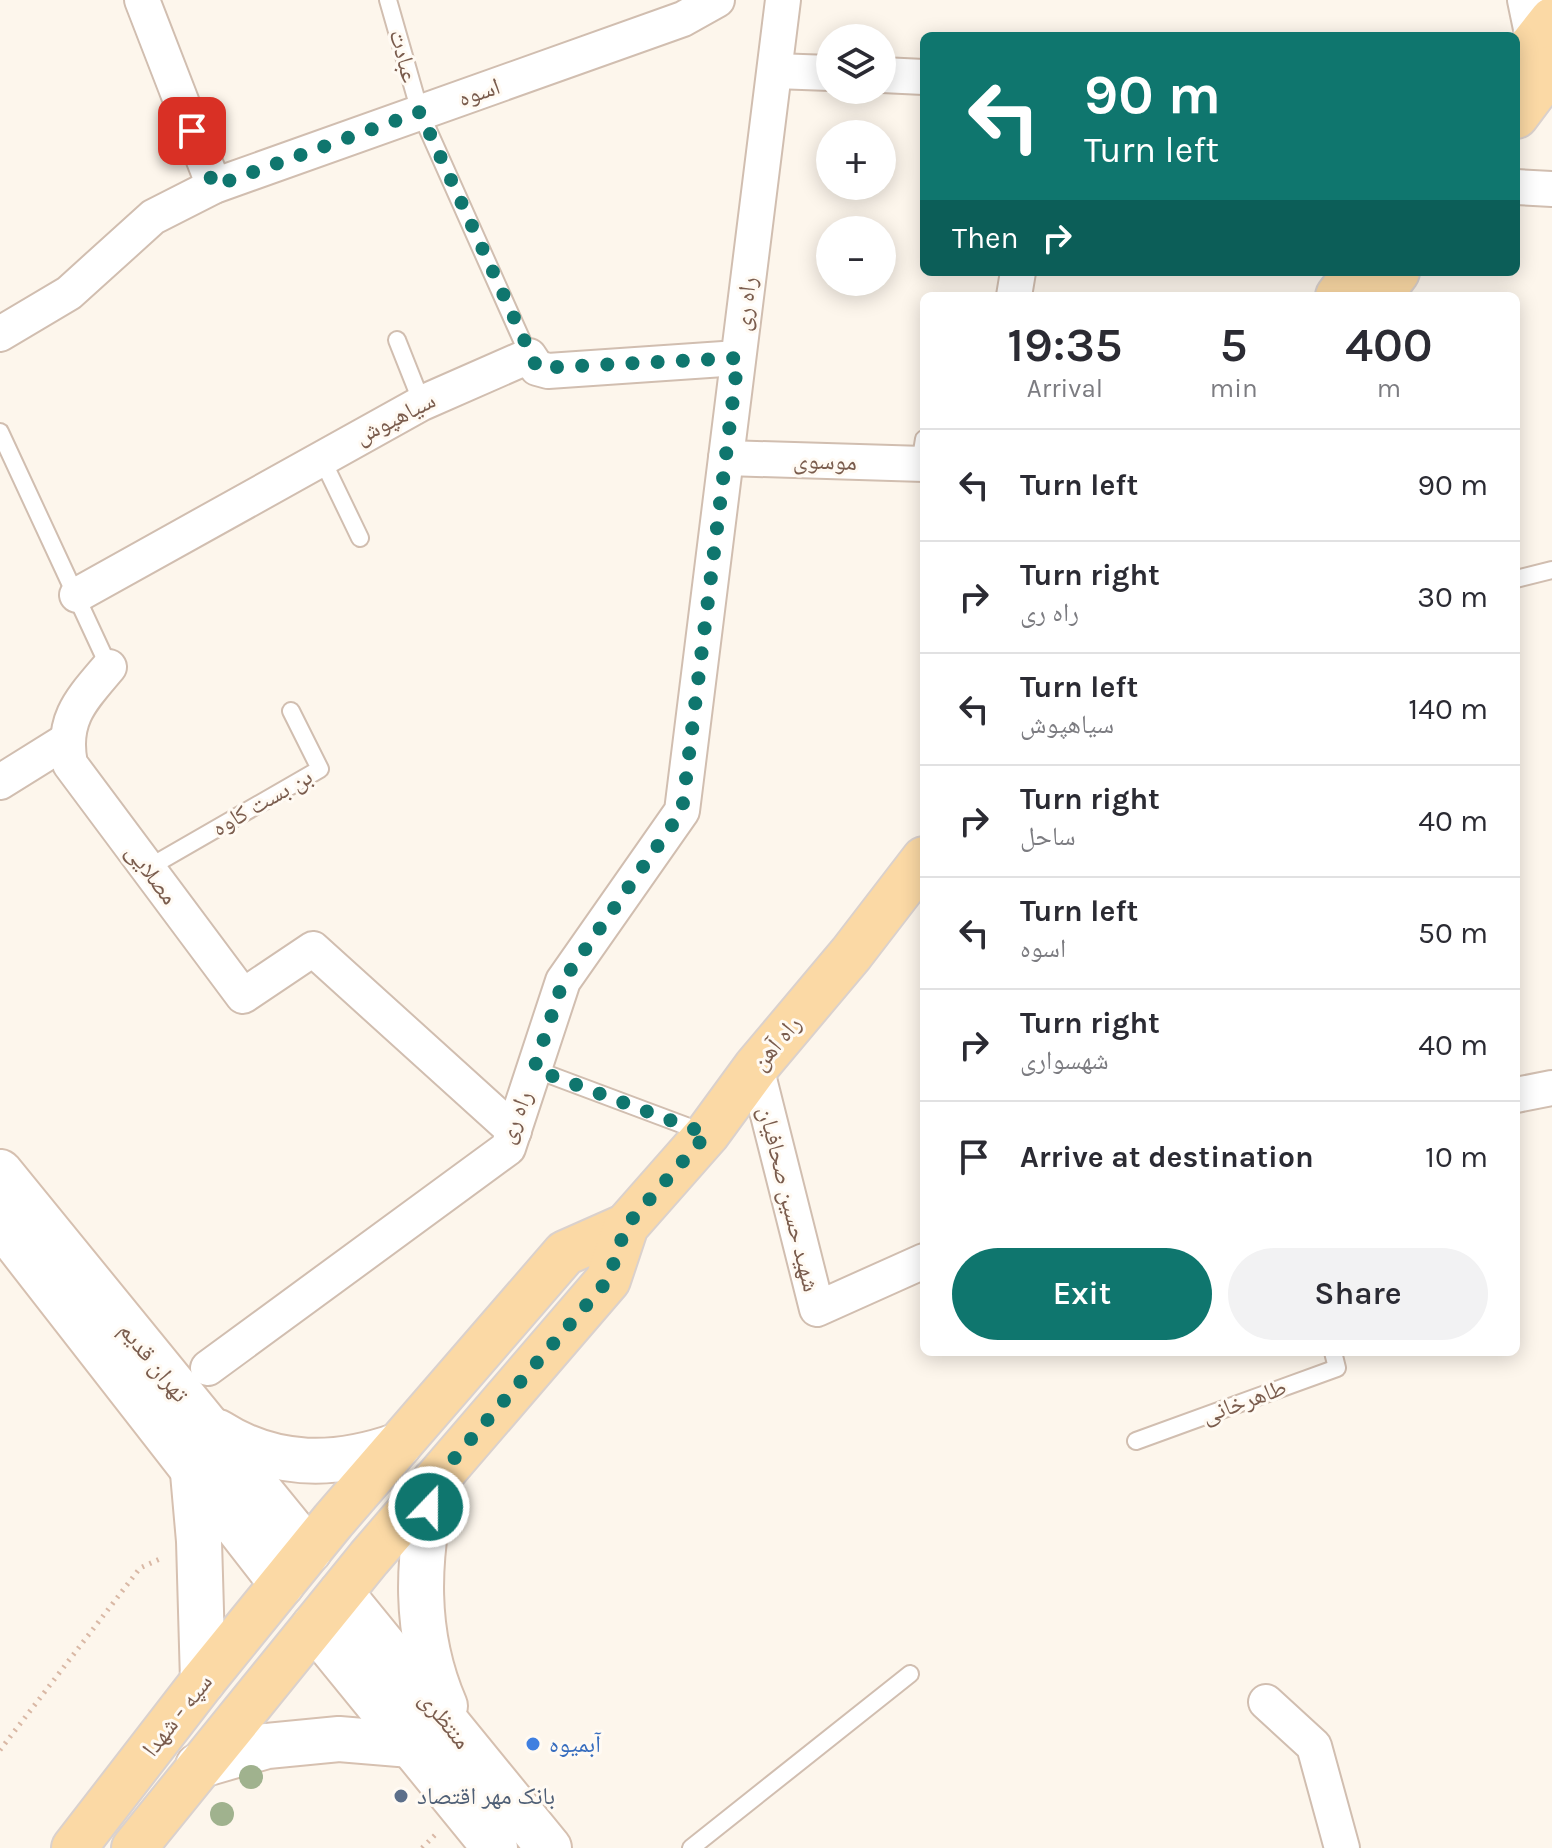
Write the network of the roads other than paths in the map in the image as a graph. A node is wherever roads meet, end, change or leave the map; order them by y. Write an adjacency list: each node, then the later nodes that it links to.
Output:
1 (142, 0): 13 (street)
2 (388, 0): 12 (lane, عبادت)
3 (717, 0): 12 (street, اسوه)
4 (783, 0): 7 (street, راه ری)
5 (1525, 0): 6 (street)
6 (1538, 49): 11 (main road)
7 (775, 71): 8 (street); 19 (street, راه ری)
8 (816, 72)
9 (896, 76): 10 (street)
10 (920, 77)
11 (1520, 104)
12 (420, 112): 13 (street, اسوه); 18 (lane, عبادت)
13 (214, 186): 16 (street, اسوه)
14 (1520, 187): 15 (street)
15 (1552, 189)
16 (0, 334)
17 (397, 340): 20 (lane)
18 (529, 356): 19 (street); 20 (street, سیاهپوش)
19 (738, 358): 24 (street, راه ری)
20 (422, 403): 23 (street, سیاهپوش)
21 (0, 432): 28 (lane)
22 (920, 456): 24 (street, موسوی)
23 (321, 457): 25 (lane); 28 (street, سیاهپوش)
24 (726, 458): 36 (street, راه ری)
25 (360, 538)
26 (1552, 570): 27 (lane)
27 (1520, 578)
28 (77, 595): 29 (lane)
29 (109, 667): 31 (street)
30 (291, 711): 34 (lane, بن بست کاوه)
31 (66, 741): 32 (street); 34 (street, مصلایی)
32 (0, 782)
33 (920, 864): 35 (main road, راه آهن)
34 (148, 868): 39 (street, مصلایی)
35 (756, 1067): 40 (main road, راه آهن); 44 (street, شهید حسین صحافیان)
36 (534, 1069): 39 (street, راه ری); 40 (lane)
37 (1552, 1088): 38 (street)
38 (1520, 1089)
39 (514, 1131): 46 (street, راه ری)
40 (707, 1134): 43 (main road, راه آهن)
41 (0, 1172): 47 (main road, تهران قدیم)
42 (0, 1222): 50 (main road, تهران قدیم)
43 (626, 1226): 49 (main road, راه آهن); 51 (main road, راه آهن)
44 (920, 1263)
45 (1334, 1356): 48 (lane, طاهرخانی)
46 (208, 1368)
47 (204, 1422): 49 (main road); 52 (main road, تهران قدیم)
48 (1136, 1441)
49 (399, 1445): 52 (main road, راه آهن)
50 (193, 1473): 53 (main road, تهران قدیم); 57 (main road)
51 (434, 1482): 54 (main road, راه آهن); 59 (main road)
52 (309, 1551): 53 (main road, سپه - شهدا); 54 (main road)
53 (282, 1584): 55 (main road); 57 (main road, سپه - شهدا)
54 (341, 1593): 55 (main road, سپه - شهدا); 59 (main road, منتظری)
55 (314, 1626): 60 (main road, منتظری); 61 (main road, سپه - شهدا)
56 (910, 1674): 66 (lane)
57 (203, 1681): 62 (main road, سپه - شهدا)
58 (1266, 1702): 67 (street)
59 (458, 1737): 65 (main road, منتظری)
60 (411, 1745): 61 (main road); 64 (main road, منتظری)
61 (198, 1766): 63 (main road, سپه - شهدا)
62 (74, 1848)
63 (134, 1848)
64 (495, 1848)
65 (549, 1848)
66 (691, 1848)
67 (1342, 1848)

